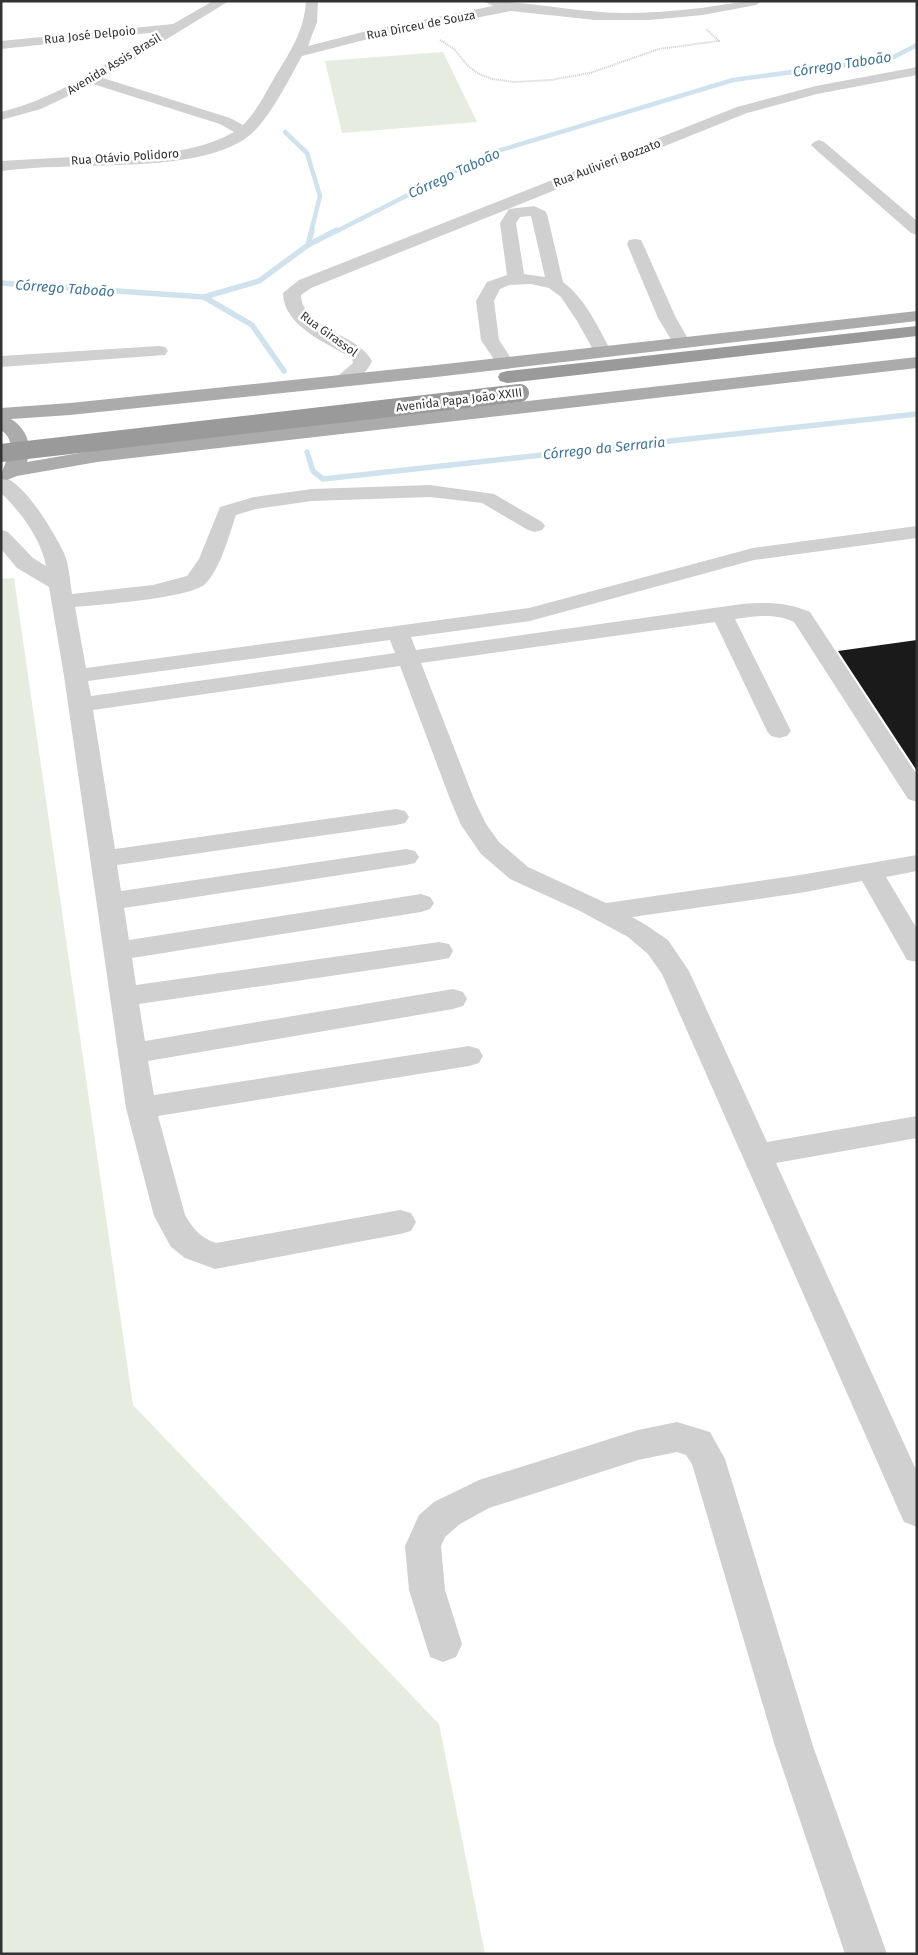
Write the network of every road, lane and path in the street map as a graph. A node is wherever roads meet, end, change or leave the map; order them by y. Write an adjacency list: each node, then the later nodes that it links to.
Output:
1 (223, 1): 8 (street, Avenida Assis Brasil)
2 (312, 1): 11 (street, Rua Otávio Polidoro)
3 (489, 1): 6 (street)
4 (544, 1): 6 (street, Rua Dirceu de Souza)
5 (756, 1): 7 (street)
6 (511, 7): 7 (street); 9 (street, Rua Dirceu de Souza)
7 (689, 14): 9 (path)
8 (178, 26): 10 (street, Rua José Delpoio); 13 (street, Avenida Assis Brasil)
9 (414, 26): 11 (street, Rua Dirceu de Souza)
10 (1, 45)
11 (298, 52): 14 (street, Rua Otávio Polidoro)
12 (917, 71): 23 (street, Rua Aulivieri Bozzato)
13 (92, 79): 15 (street, Avenida Assis Brasil); 16 (street)
14 (259, 115): 16 (street); 17 (street, Rua Otávio Polidoro)
15 (1, 116)
16 (226, 121): 17 (street)
17 (244, 132): 19 (street, Rua Otávio Polidoro)
18 (819, 145): 20 (street)
19 (1, 166)
20 (917, 230)
21 (635, 244): 27 (street)
22 (516, 280): 24 (street); 24 (street); 33 (street)
23 (305, 284): 34 (street, Rua Girassol)
24 (555, 284): 30 (street)
25 (917, 316): 27 (main road, Avenida Papa João XXIII)
26 (917, 331): 33 (highway, Avenida Papa João XXIII)
27 (681, 342): 30 (main road, Avenida Papa João XXIII)
28 (917, 346): 40 (highway, Avenida Papa João XXIII, bridge)
29 (159, 351): 31 (street)
30 (602, 352): 33 (main road, Avenida Papa João XXIII)
31 (1, 362)
32 (917, 362): 41 (main road, Avenida Papa João XXIII)
33 (506, 370): 34 (main road, Avenida Papa João XXIII); 37 (highway, Avenida Papa João XXIII)
34 (341, 381): 35 (main road, Avenida Papa João XXIII)
35 (1, 414)
36 (1, 421): 41 (main road)
37 (61, 428)
38 (31, 431): 39 (highway)
39 (1, 434)
40 (1, 453)
41 (5, 477): 45 (street)
42 (534, 526): 48 (street)
43 (917, 532): 50 (street)
44 (1, 536): 46 (street)
45 (54, 554): 46 (street); 48 (street)
46 (25, 563): 47 (street); 48 (street)
47 (1, 567)
48 (61, 592): 52 (street)
49 (722, 614): 51 (street); 54 (street); 55 (street)
50 (398, 632): 51 (street); 52 (street)
51 (409, 659): 53 (street); 63 (street)
52 (76, 676): 53 (street)
53 (80, 705): 58 (street)
54 (780, 731)
55 (917, 794)
56 (396, 817): 58 (street)
57 (406, 857): 61 (street)
58 (104, 859): 61 (street)
59 (917, 863): 60 (street)
60 (870, 872): 63 (street); 66 (street)
61 (110, 901): 64 (street)
62 (421, 903): 64 (street)
63 (603, 912): 73 (street)
64 (118, 950): 67 (street)
65 (439, 951): 67 (street)
66 (917, 953)
67 (124, 997): 69 (street)
68 (452, 999): 69 (street)
69 (133, 1053): 71 (street)
70 (469, 1056): 71 (street)
71 (141, 1108): 74 (street)
72 (917, 1127): 73 (street)
73 (756, 1155): 75 (street)
74 (400, 1222)
75 (917, 1511)
76 (443, 1644): 77 (street)
77 (866, 1954)

